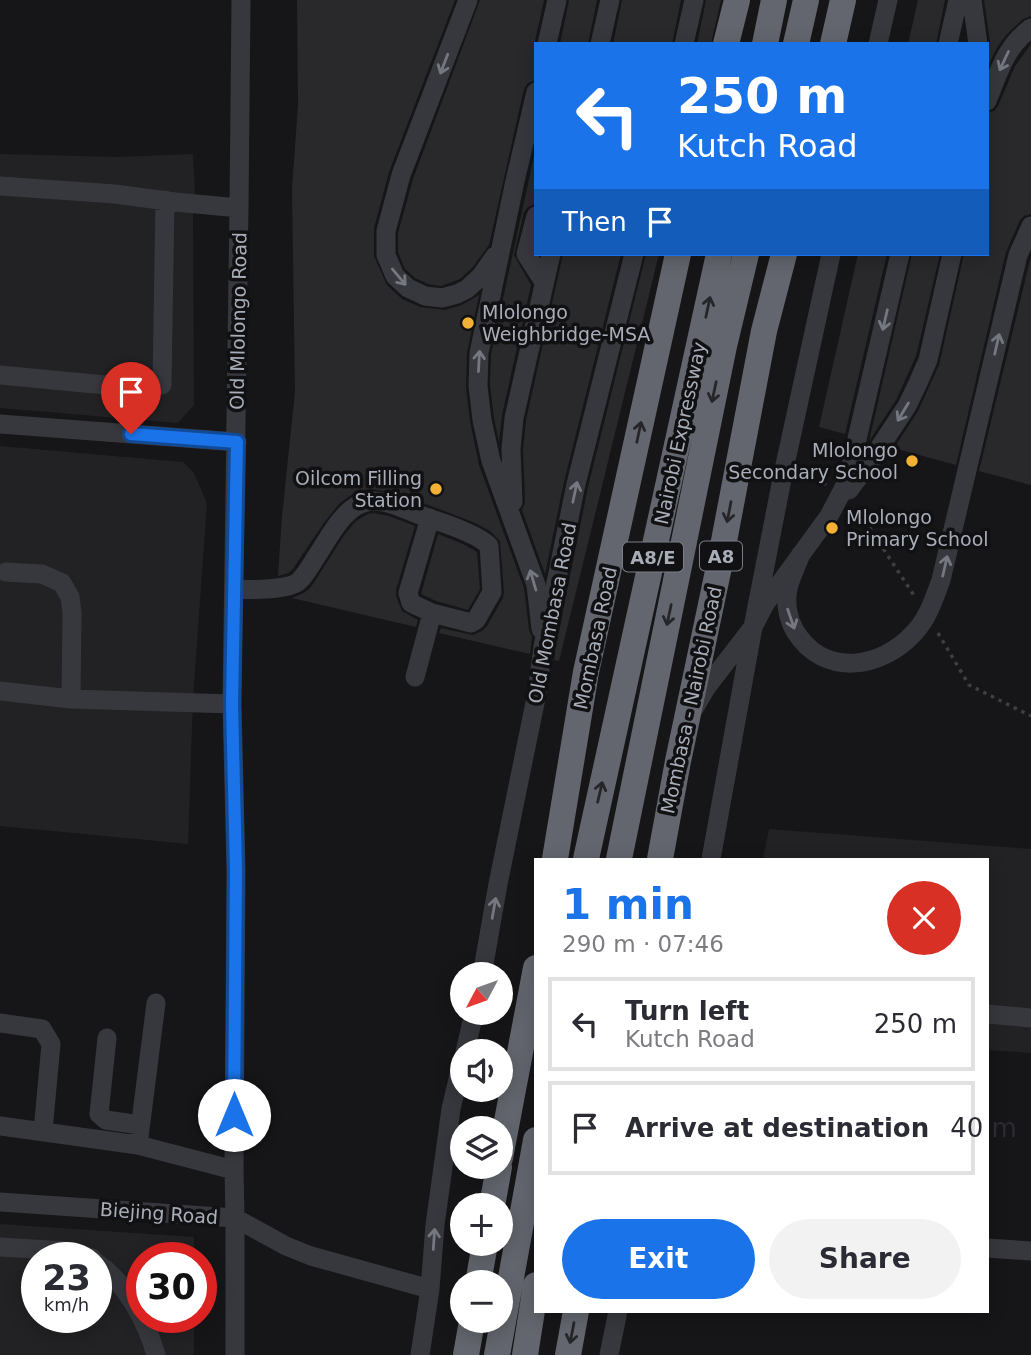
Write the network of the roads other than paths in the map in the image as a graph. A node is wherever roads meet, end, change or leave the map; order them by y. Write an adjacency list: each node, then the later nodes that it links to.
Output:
1 (241, 0): 28 (street, Old Mlolongo Road)
2 (468, 0): 31 (street, one-way to 31)
3 (557, 0): 14 (street)
4 (610, 0): 15 (street)
5 (694, 0): 16 (street)
6 (737, 0): 17 (highway)
7 (774, 0): 18 (highway)
8 (806, 0): 19 (highway)
9 (843, 0): 20 (highway)
10 (888, 0): 21 (street)
11 (958, 0): 22 (street)
12 (972, 0): 23 (street)
13 (1031, 28): 24 (street, one-way to 24)
14 (547, 42)
15 (600, 42)
16 (684, 42)
17 (726, 42)
18 (765, 42)
19 (796, 42)
20 (833, 42)
21 (878, 42)
22 (948, 42)
23 (978, 42)
24 (989, 96)
25 (534, 101): 31 (street)
26 (0, 186): 27 (street)
27 (165, 200): 28 (street); 42 (street)
28 (239, 208): 44 (street, Old Mlolongo Road)
29 (534, 224): 41 (street)
30 (1031, 226): 48 (street, one-way to 30)
31 (501, 244): 47 (street, one-way to 31)
32 (550, 256): 41 (street)
33 (633, 256): 53 (street, Old Mombasa Road, one-way to 33)
34 (678, 256): 59 (highway, Mombasa Road, one-way to 34)
35 (719, 256): 60 (highway, Nairobi Expressway / A8/E, one-way to 35)
36 (746, 256): 61 (highway, Nairobi Expressway / A8/E, one-way to 61)
37 (783, 256): 58 (highway, Mombasa - Nairobi Road / A8, one-way to 58)
38 (831, 256): 52 (street)
39 (900, 256): 45 (street, one-way to 45)
40 (952, 256): 45 (street, one-way to 45)
41 (544, 282): 47 (street)
42 (0, 375)
43 (0, 424): 44 (street)
44 (237, 442): 50 (street, Old Mlolongo Road)
45 (840, 498): 48 (street)
46 (429, 518): 50 (street); 51 (street); 51 (street)
47 (514, 524): 53 (street, one-way to 47)
48 (801, 554): 52 (street)
49 (6, 572): 56 (street)
50 (234, 590): 57 (street, Old Mlolongo Road)
51 (432, 613): 54 (street)
52 (753, 627): 58 (street); 63 (street)
53 (543, 647): 64 (street, Old Mombasa Road, one-way to 53)
54 (415, 677)
55 (0, 691): 56 (street)
56 (71, 699): 57 (street)
57 (232, 704): 77 (street, Old Mlolongo Road)
58 (678, 761): 62 (highway, Mombasa - Nairobi Road / A8)
59 (555, 858)
60 (586, 858)
61 (619, 858)
62 (660, 858)
63 (711, 858)
64 (485, 962)
65 (534, 979): 72 (highway)
66 (156, 1003): 75 (street)
67 (989, 1014): 68 (street)
68 (1031, 1018)
69 (0, 1023): 74 (street)
70 (107, 1038): 75 (street)
71 (453, 1102): 85 (street, one-way to 71)
72 (508, 1116)
73 (0, 1126): 74 (street)
74 (43, 1131): 75 (street)
75 (139, 1135): 77 (street)
76 (534, 1151): 94 (highway)
77 (234, 1170): 79 (street, Old Mlolongo Road)
78 (0, 1202): 79 (street, Biejing Road)
79 (235, 1219): 85 (street, Biejing Road); 91 (street, Old Mlolongo Road)
80 (0, 1247): 81 (street)
81 (21, 1248)
82 (989, 1248): 83 (street)
83 (1031, 1251)
84 (112, 1276): 90 (street)
85 (430, 1289): 92 (street)
86 (534, 1297): 95 (highway)
87 (576, 1313): 96 (highway, one-way to 96)
88 (618, 1313): 97 (street)
89 (470, 1333): 93 (highway)
90 (156, 1355)
91 (234, 1355)
92 (420, 1355)
93 (466, 1355)
94 (497, 1355)
95 (524, 1355)
96 (568, 1355)
97 (609, 1355)

